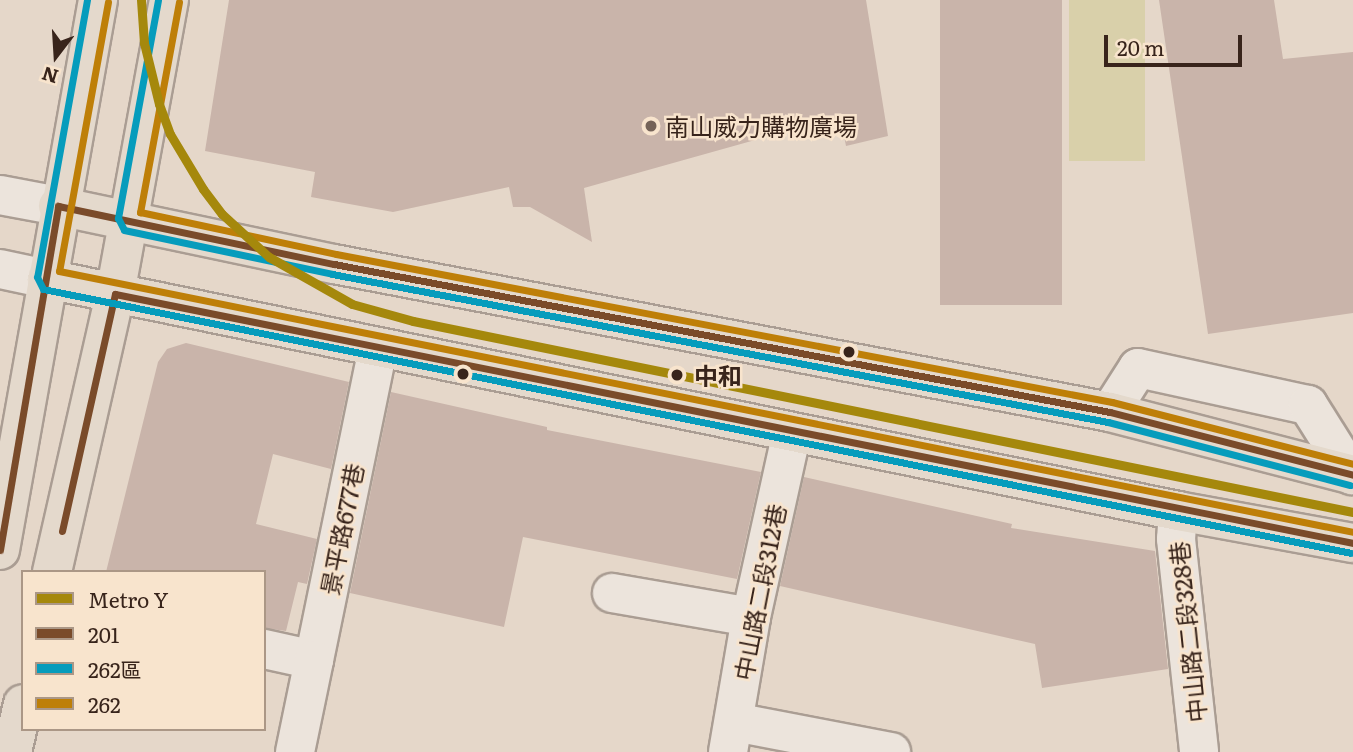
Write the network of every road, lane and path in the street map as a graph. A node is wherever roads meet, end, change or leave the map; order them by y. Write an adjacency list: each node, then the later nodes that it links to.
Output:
1 (98, 0): 4 (main road)
2 (169, 0): 5 (main road)
3 (0, 195): 4 (street)
4 (58, 206): 5 (main road); 7 (main road)
5 (128, 220): 8 (main road); 10 (main road)
6 (0, 269): 7 (street)
7 (47, 279): 8 (main road); 15 (main road)
8 (115, 294): 9 (main road); 16 (main road)
9 (378, 348): 11 (main road); 20 (street, 景平路677巷)
10 (1110, 412): 12 (main road); 12 (street)
11 (792, 432): 13 (main road); 18 (street, 中山路二段312巷)
12 (1352, 475)
13 (1178, 511): 14 (main road); 26 (street, 中山路二段328巷)
14 (1353, 543)
15 (0, 550)
16 (52, 570)
17 (612, 593): 18 (street)
18 (751, 617): 22 (street, 中山路二段312巷)
19 (266, 649): 20 (street)
20 (314, 660): 24 (street, 景平路677巷)
21 (21, 713): 23 (main road)
22 (731, 737): 25 (street)
23 (12, 752)
24 (295, 752)
25 (891, 752)
26 (1199, 752)

